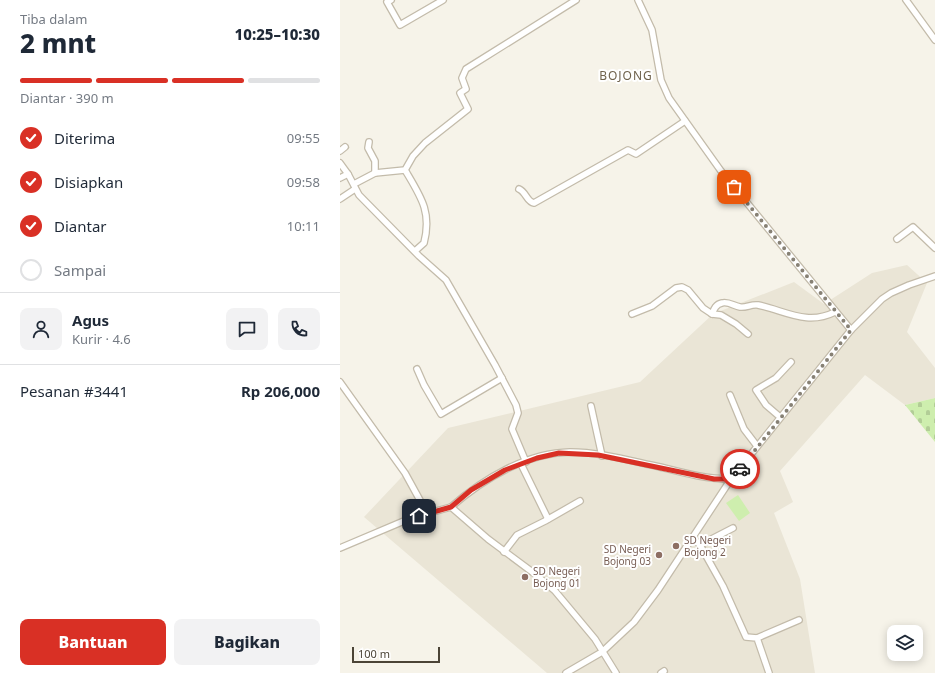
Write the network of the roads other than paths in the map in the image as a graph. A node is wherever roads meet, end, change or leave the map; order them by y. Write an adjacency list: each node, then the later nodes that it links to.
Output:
1 (391, 0): 2 (street)
2 (443, 0)
3 (576, 0): 10 (street)
4 (638, 0): 7 (street)
5 (906, 0): 6 (street)
6 (935, 40)
7 (685, 121): 15 (street); 21 (street)
8 (369, 142): 11 (street)
9 (340, 163): 12 (street)
10 (405, 170): 11 (street); 19 (street)
11 (375, 173): 14 (street)
12 (348, 174): 13 (street); 14 (street)
13 (340, 178)
14 (355, 187): 16 (street); 19 (street)
15 (519, 189)
16 (340, 199)
17 (897, 239): 18 (street)
18 (935, 248)
19 (415, 251): 28 (street)
20 (935, 276): 24 (street)
21 (835, 312): 23 (street); 24 (street)
22 (632, 314): 23 (street)
23 (712, 314): 25 (street)
24 (851, 330): 32 (street)
25 (748, 334)
26 (791, 362): 32 (street)
27 (418, 369): 28 (street)
28 (502, 378): 35 (street)
29 (340, 382): 39 (street)
30 (730, 395): 33 (street)
31 (592, 406): 34 (street)
32 (780, 417): 33 (street)
33 (758, 446): 36 (street)
34 (602, 456): 35 (street); 36 (street)
35 (523, 463): 38 (street); 40 (street)
36 (731, 479): 42 (street)
37 (580, 501): 40 (street)
38 (451, 507): 39 (street); 45 (street)
39 (426, 513): 44 (street)
40 (548, 519): 45 (street)
41 (733, 528): 43 (street)
42 (693, 538): 43 (street); 48 (street)
43 (700, 545): 47 (street)
44 (340, 548)
45 (504, 552): 48 (street)
46 (798, 620): 47 (street)
47 (757, 638): 51 (street)
48 (602, 652): 49 (street); 50 (street)
49 (566, 673)
50 (616, 673)
51 (769, 673)

